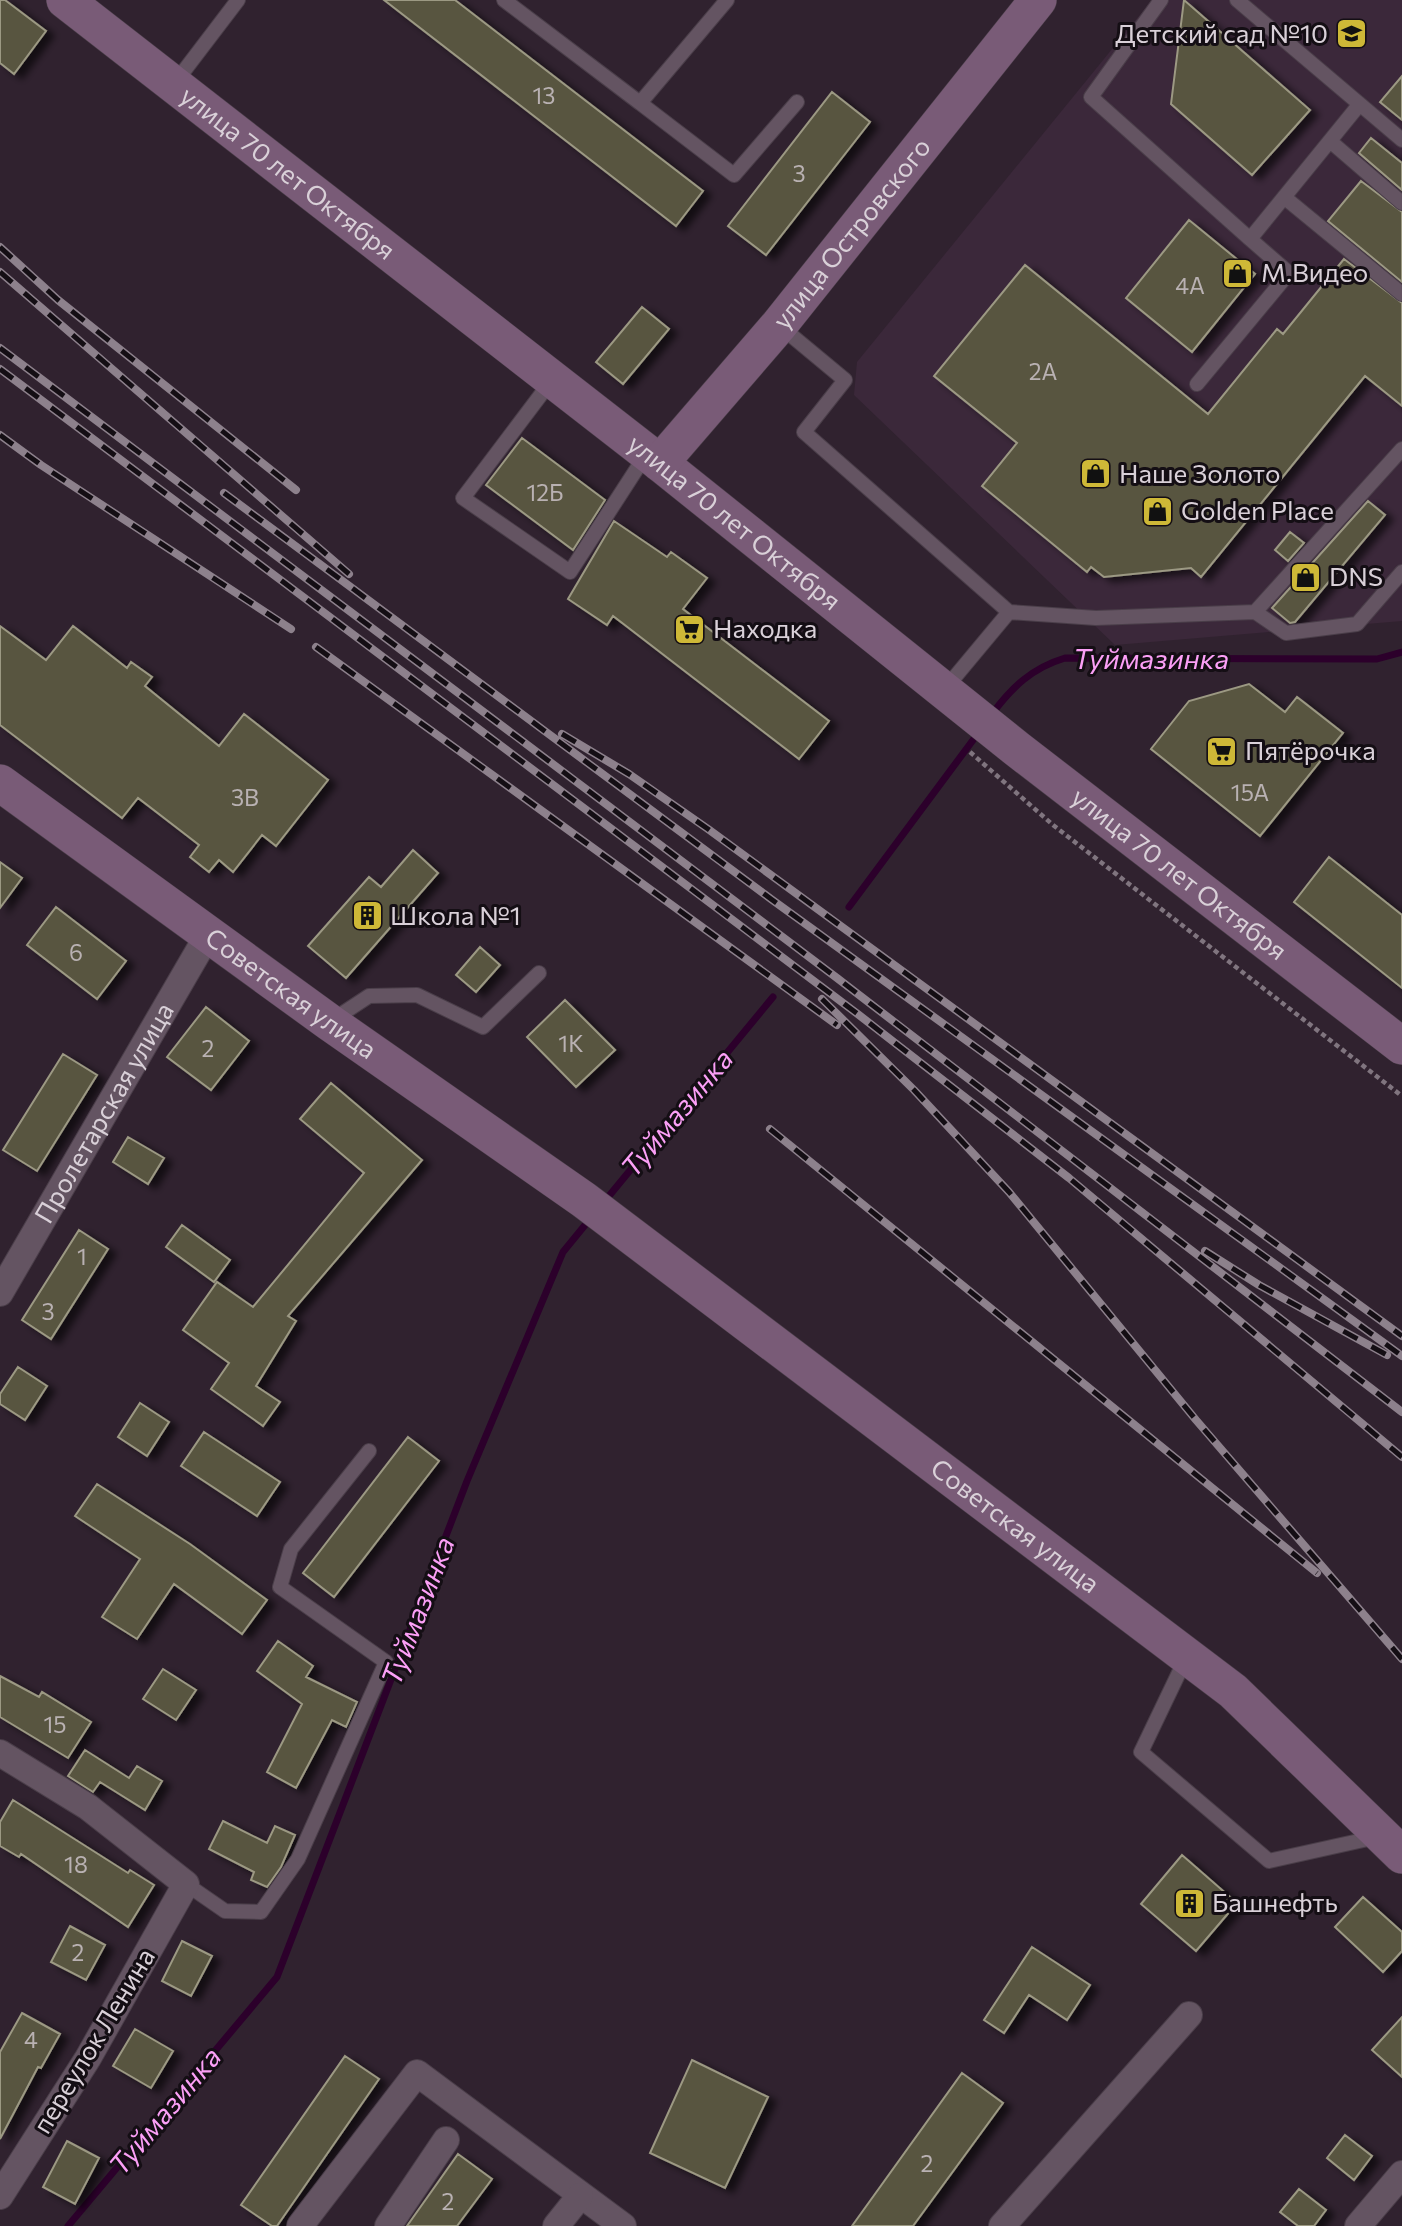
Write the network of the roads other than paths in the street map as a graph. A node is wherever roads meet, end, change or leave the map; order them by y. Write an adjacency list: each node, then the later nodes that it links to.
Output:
1 (65, 0): 8 (street, улица 70 лет Октября)
2 (238, 0): 8 (lane)
3 (504, 0): 10 (lane)
4 (727, 0): 10 (lane)
5 (1038, 0): 18 (street, улица Островского)
6 (1161, 0): 16 (lane)
7 (1237, 0): 11 (lane)
8 (174, 84): 19 (street, улица 70 лет Октября)
9 (797, 102): 10 (lane)
10 (640, 103)
11 (1360, 104): 12 (lane); 13 (lane)
12 (1401, 138)
13 (1330, 141): 14 (lane); 15 (lane)
14 (1284, 197): 16 (lane); 17 (lane)
15 (1402, 203)
16 (1250, 239): 20 (lane)
17 (1402, 294)
18 (779, 325): 22 (street, улица Островского); 24 (lane)
19 (553, 379): 22 (street, улица 70 лет Октября); 22 (lane)
20 (1197, 384)
21 (1402, 449): 25 (lane)
22 (654, 458): 26 (street, улица 70 лет Октября)
23 (1402, 572): 25 (lane)
24 (1009, 612): 25 (lane); 26 (lane)
25 (1255, 612)
26 (958, 714): 31 (street, улица 70 лет Октября)
27 (0, 783): 28 (street, Советская улица)
28 (209, 933): 30 (street, Советская улица); 32 (street, Пролетарская улица)
29 (539, 973): 30 (lane)
30 (329, 1022): 34 (street, Советская улица)
31 (1402, 1046)
32 (0, 1293)
33 (369, 1451): 37 (lane)
34 (1187, 1657): 36 (street, Советская улица); 36 (lane)
35 (0, 1753): 37 (street)
36 (1392, 1845)
37 (186, 1884): 41 (street, переулок Ленина)
38 (1188, 2015): 47 (street)
39 (446, 2140): 44 (street)
40 (1402, 2174): 48 (street)
41 (0, 2196)
42 (580, 2196): 43 (street); 45 (street); 46 (street)
43 (300, 2226)
44 (388, 2226)
45 (555, 2226)
46 (623, 2226)
47 (1002, 2226)
48 (1358, 2226)

